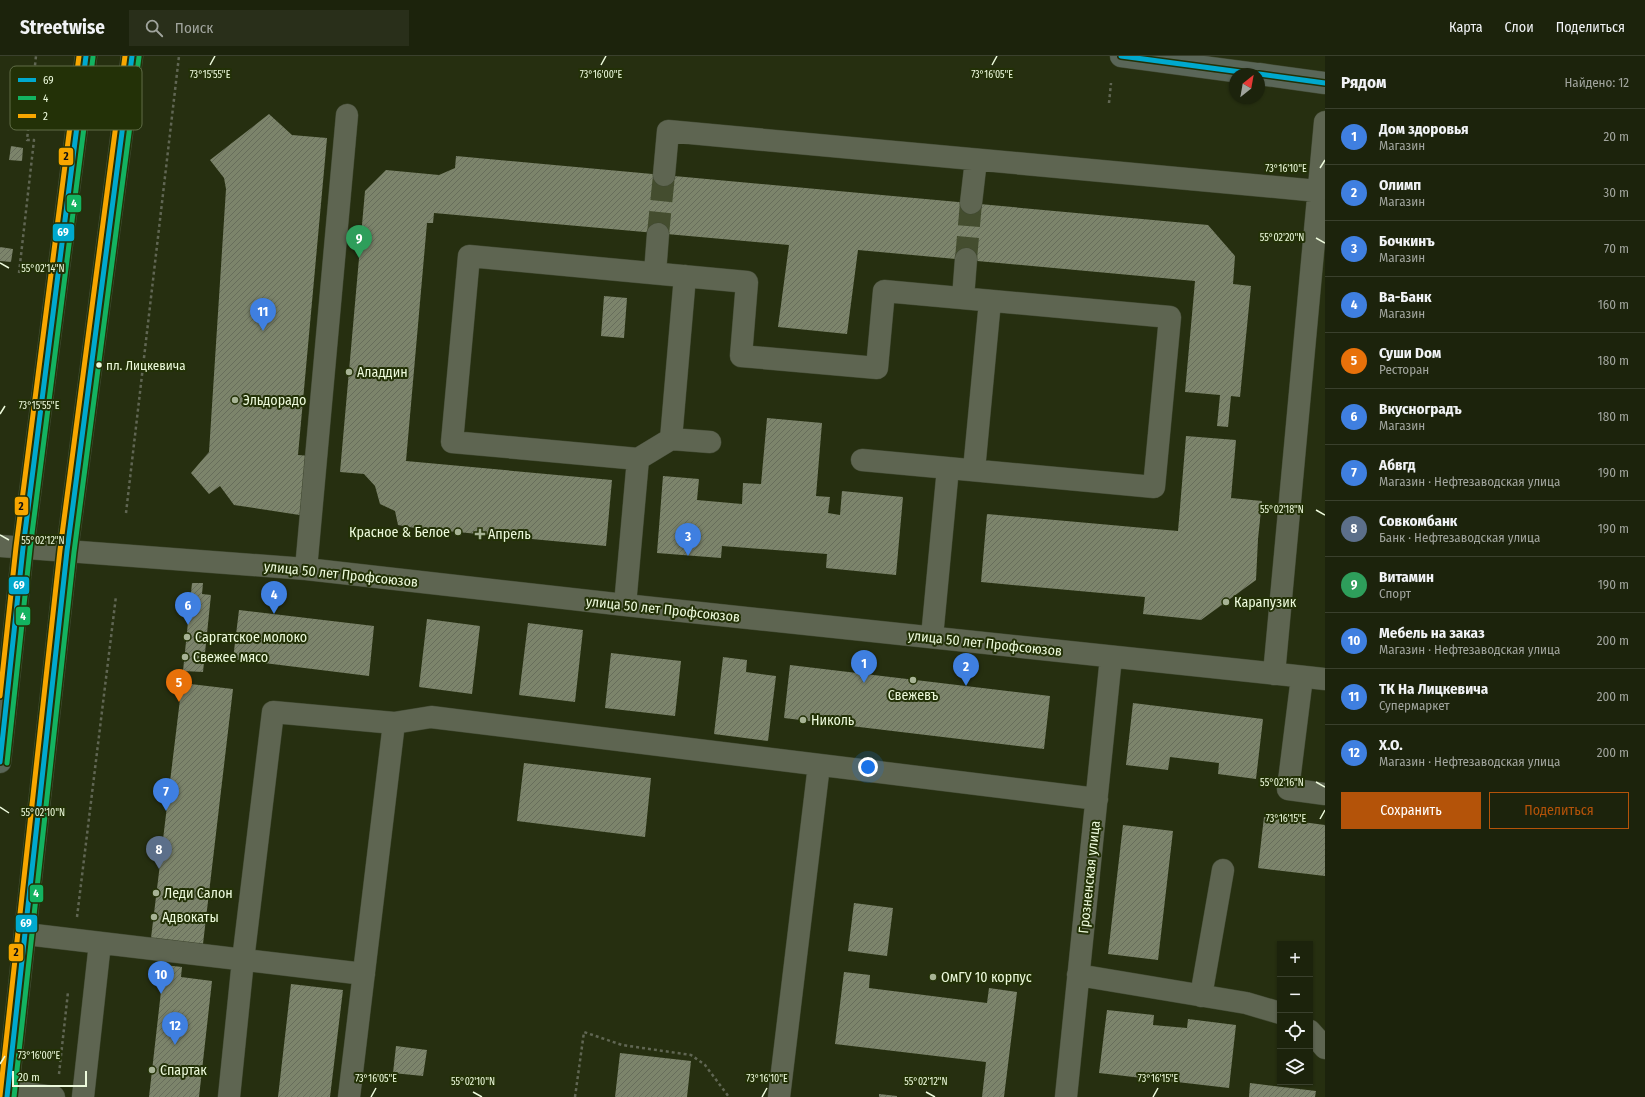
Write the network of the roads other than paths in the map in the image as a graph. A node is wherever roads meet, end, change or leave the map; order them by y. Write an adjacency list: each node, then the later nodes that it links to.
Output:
1 (86, 56): 5 (main road)
2 (132, 56): 6 (main road)
3 (1121, 56): 4 (main road)
4 (1155, 58): 7 (main road)
5 (85, 66)
6 (131, 66)
7 (1229, 70)
8 (1265, 75): 9 (main road)
9 (1325, 83)
10 (347, 115): 33 (street)
11 (1325, 122): 16 (street)
12 (77, 130): 31 (main road)
13 (122, 130): 32 (main road)
14 (976, 160): 15 (street); 16 (street); 17 (street)
15 (664, 175)
16 (1318, 191): 37 (street)
17 (971, 203)
18 (658, 234): 20 (street)
19 (966, 259): 22 (street)
20 (655, 273): 21 (street); 26 (street)
21 (685, 276): 22 (street); 24 (street)
22 (963, 298): 23 (street)
23 (990, 300): 29 (street); 29 (street)
24 (670, 439): 25 (street); 26 (street)
25 (710, 442)
26 (638, 459): 34 (street)
27 (862, 460): 28 (street)
28 (948, 468): 29 (street); 35 (street)
29 (974, 470)
30 (0, 546): 31 (street, улица 50 лет Профсоюзов)
31 (23, 548): 32 (street, улица 50 лет Профсоюзов); 41 (main road)
32 (67, 551): 33 (street, улица 50 лет Профсоюзов); 46 (main road)
33 (306, 569): 34 (street, улица 50 лет Профсоюзов)
34 (625, 605): 35 (street, улица 50 лет Профсоюзов)
35 (932, 637): 36 (street, улица 50 лет Профсоюзов)
36 (1111, 657): 37 (street, улица 50 лет Профсоюзов); 44 (street, Грозненская улица)
37 (1274, 674): 38 (street, улица 50 лет Профсоюзов)
38 (1302, 676): 39 (street, улица 50 лет Профсоюзов); 43 (street)
39 (1325, 679)
40 (394, 723): 42 (street); 48 (street); 49 (street)
41 (0, 762)
42 (819, 765): 44 (street); 60 (street)
43 (1325, 794)
44 (1096, 799): 50 (street, Грозненская улица)
45 (1223, 870): 51 (street)
46 (26, 934): 47 (street); 56 (main road)
47 (100, 943): 48 (street); 57 (street)
48 (243, 960): 49 (street); 58 (street)
49 (364, 974): 59 (street)
50 (1078, 975): 51 (street); 61 (street, Грозненская улица)
51 (1200, 996): 52 (street)
52 (1277, 1012)
53 (1313, 1034): 54 (street)
54 (1325, 1048)
55 (56, 1089): 56 (street)
56 (8, 1094)
57 (83, 1097)
58 (229, 1097)
59 (349, 1097)
60 (779, 1097)
61 (1066, 1097)

